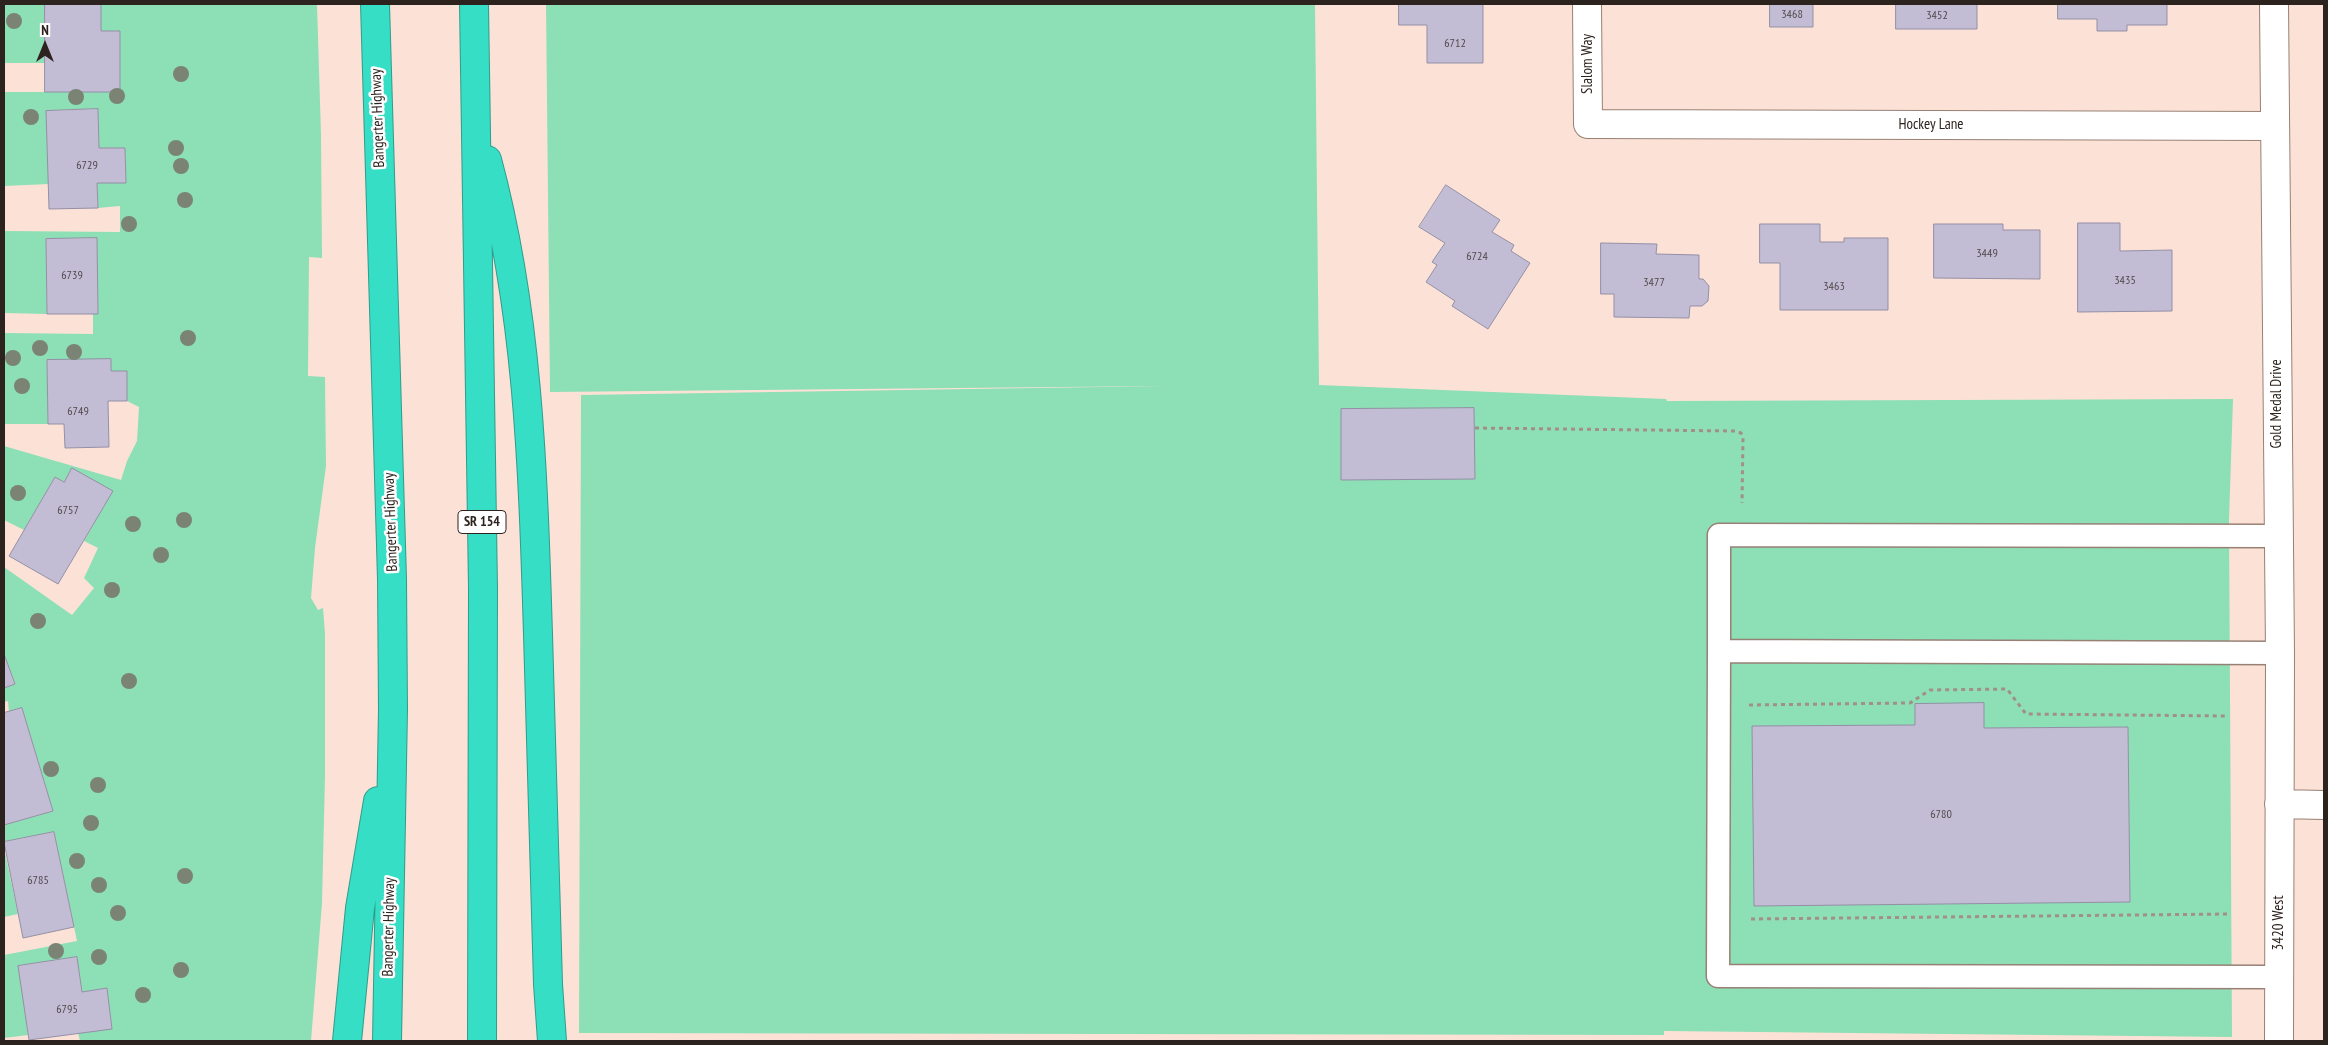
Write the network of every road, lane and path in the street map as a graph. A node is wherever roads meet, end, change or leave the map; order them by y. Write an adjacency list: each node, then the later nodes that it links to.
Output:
1 (375, 4): 14 (highway, Bangerter Highway)
2 (474, 4): 5 (highway, SR 154)
3 (1587, 4): 6 (street, Slalom Way)
4 (2274, 4): 7 (street, Gold Medal Drive)
5 (476, 118): 23 (highway, SR 154); 24 (highway)
6 (1588, 124): 7 (street, Hockey Lane)
7 (2274, 126): 10 (street, Gold Medal Drive)
8 (1476, 428): 9 (path)
9 (1742, 535): 10 (lane); 11 (lane)
10 (2278, 536): 12 (street, Gold Medal Drive)
11 (1719, 651): 12 (lane); 20 (lane)
12 (2280, 653): 16 (street, Gold Medal Drive)
13 (1740, 705): 15 (path)
14 (393, 708): 21 (highway); 22 (highway, Bangerter Highway)
15 (2228, 716)
16 (2279, 804): 17 (street); 20 (street, 3420 West)
17 (2324, 805)
18 (2228, 914): 19 (path)
19 (1743, 919)
20 (2279, 977): 25 (street, 3420 West)
21 (347, 1041)
22 (387, 1041)
23 (482, 1041)
24 (552, 1041)
25 (2280, 1041)

